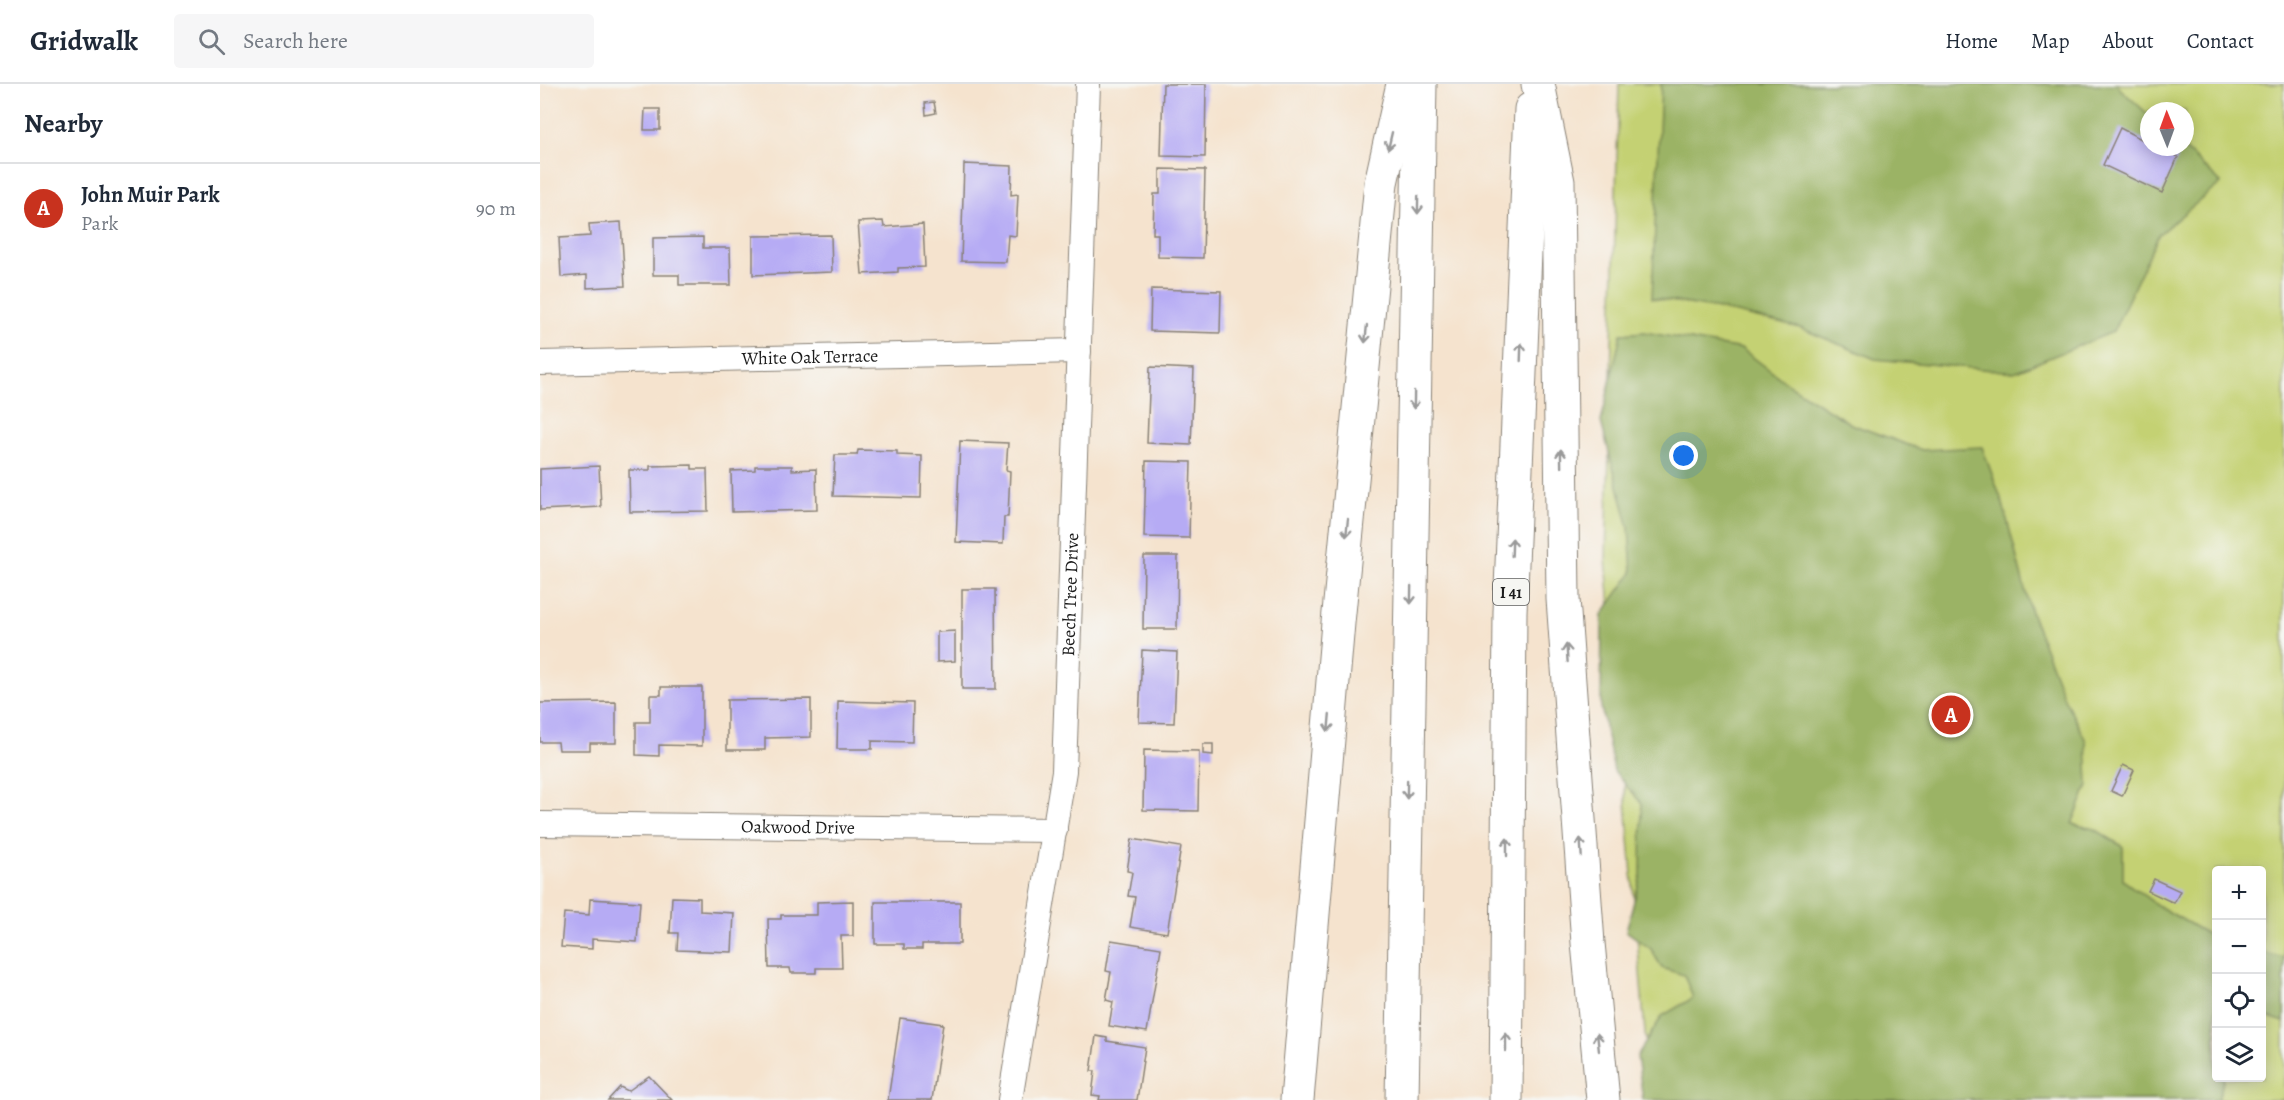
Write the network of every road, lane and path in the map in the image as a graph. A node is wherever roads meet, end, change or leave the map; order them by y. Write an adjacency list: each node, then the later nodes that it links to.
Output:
1 (1088, 84): 6 (street, Beech Tree Drive)
2 (1403, 84): 11 (highway, one-way to 11)
3 (1420, 84): 12 (highway, one-way to 12)
4 (1532, 84): 13 (highway, I 41, one-way to 4)
5 (1538, 84): 14 (highway, one-way to 5)
6 (1079, 351): 7 (street, White Oak Terrace); 9 (street, Beech Tree Drive)
7 (540, 363)
8 (540, 824): 9 (street, Oakwood Drive)
9 (1055, 830): 10 (street, Beech Tree Drive)
10 (1010, 1100)
11 (1297, 1100)
12 (1402, 1100)
13 (1506, 1100)
14 (1603, 1100)

